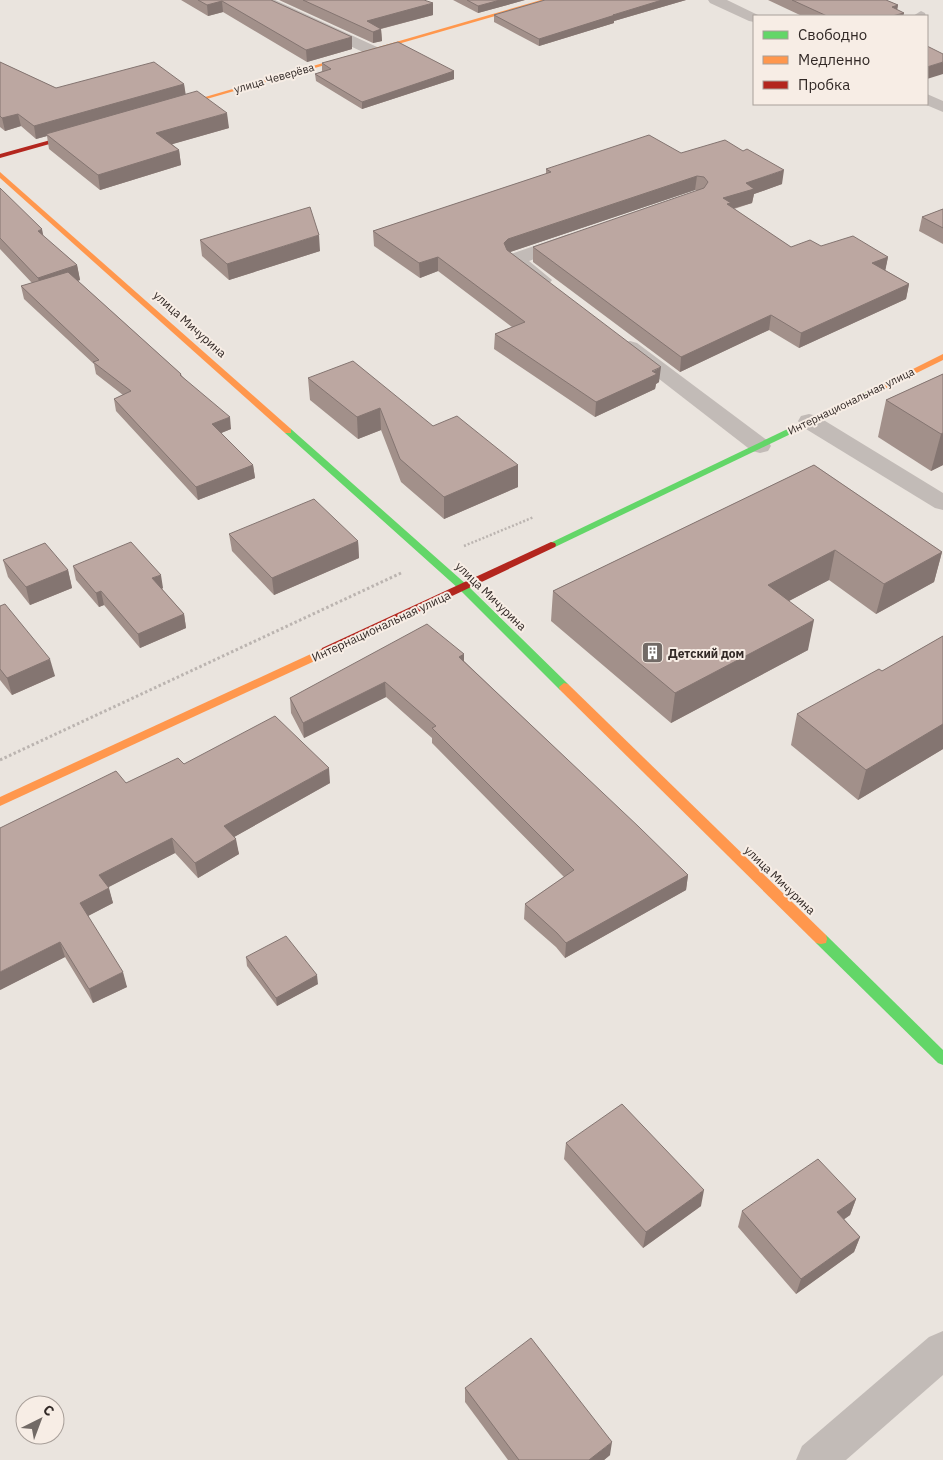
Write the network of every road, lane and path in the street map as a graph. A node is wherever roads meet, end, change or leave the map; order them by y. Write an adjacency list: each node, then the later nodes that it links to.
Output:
1 (263, 0): 5 (street)
2 (548, 0): 5 (street, улица Чеверёва)
3 (715, 0): 4 (street)
4 (753, 18)
5 (371, 50): 8 (street, улица Чеверёва)
6 (928, 100): 7 (street)
7 (943, 107)
8 (162, 110)
9 (95, 129): 10 (street)
10 (0, 156)
11 (0, 174): 20 (street, улица Мичурина)
12 (587, 234): 13 (street)
13 (560, 293)
14 (612, 332): 17 (street)
15 (943, 357): 16 (street, Интернациональная улица)
16 (809, 421): 17 (street, Интернациональная улица); 18 (street)
17 (760, 446): 21 (street, Интернациональная улица)
18 (943, 503)
19 (541, 514): 20 (path)
20 (432, 559): 21 (street, улица Мичурина); 22 (path)
21 (463, 588): 23 (street, Интернациональная улица); 24 (street, улица Мичурина)
22 (0, 760)
23 (0, 802)
24 (943, 1059)
25 (943, 1350): 26 (street)
26 (816, 1460)

